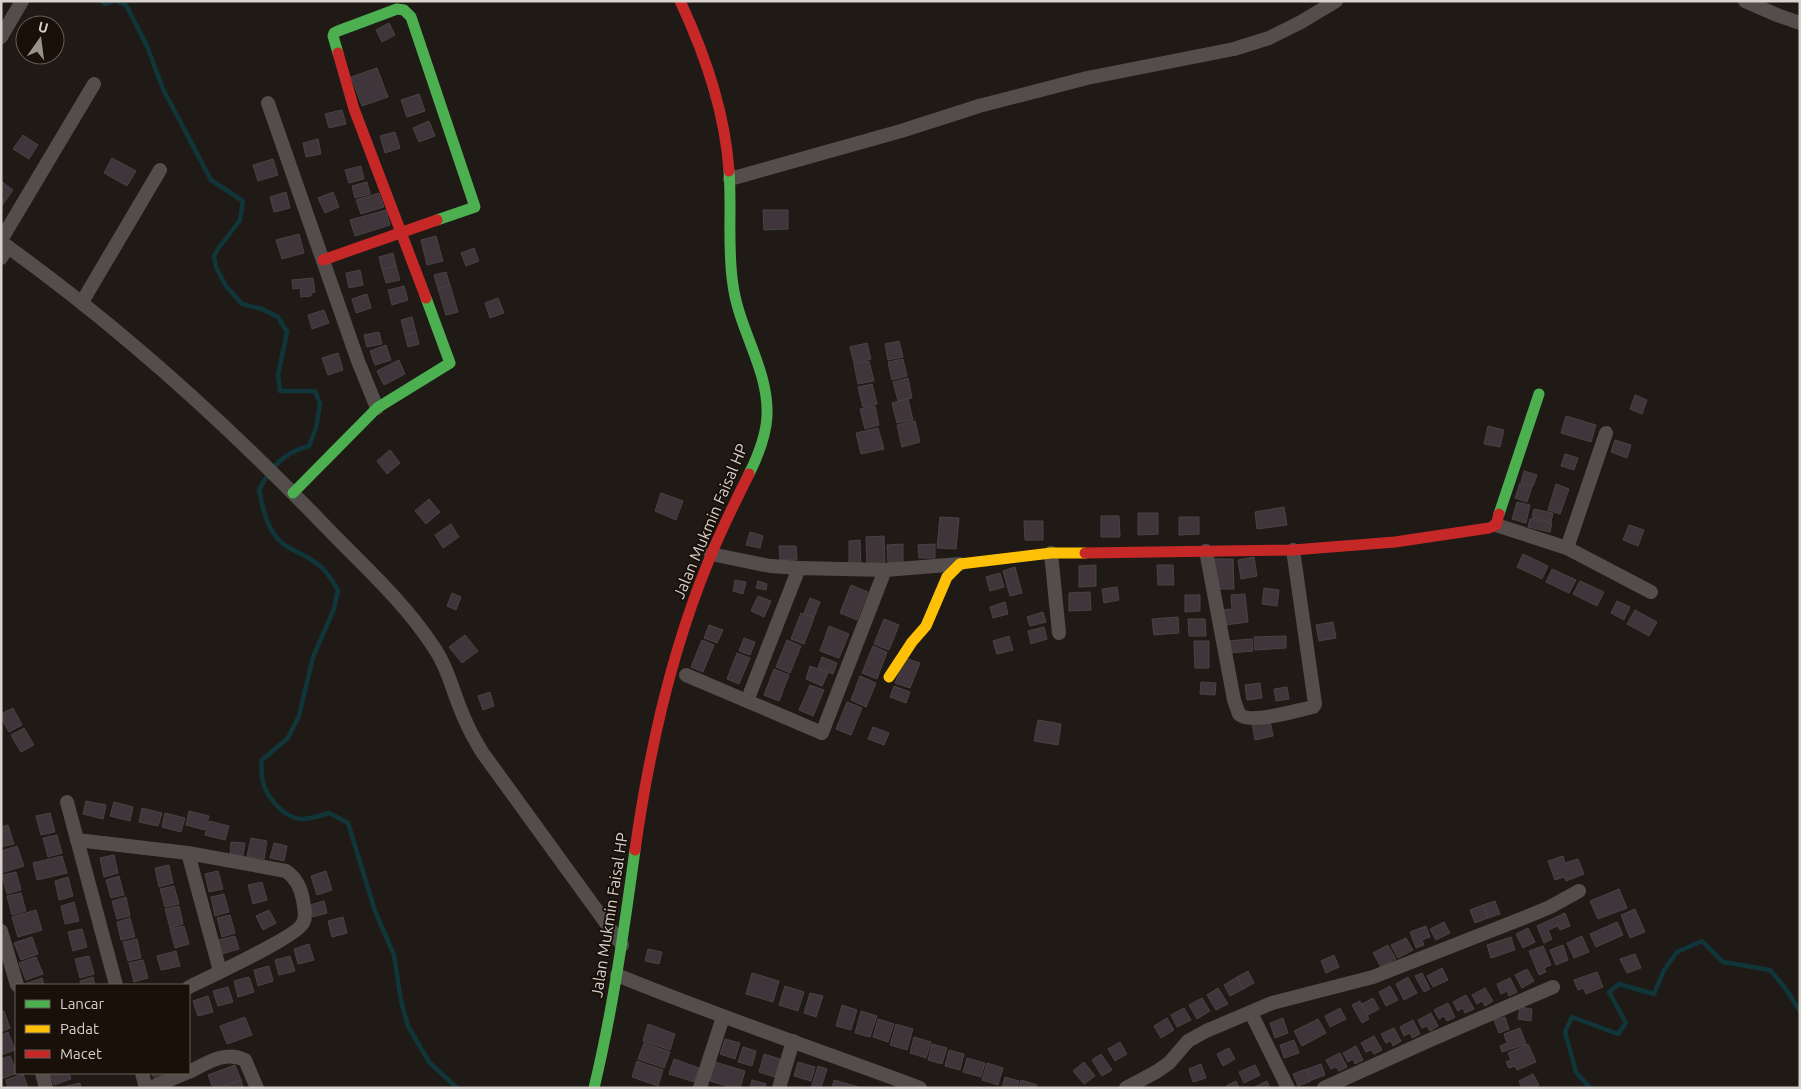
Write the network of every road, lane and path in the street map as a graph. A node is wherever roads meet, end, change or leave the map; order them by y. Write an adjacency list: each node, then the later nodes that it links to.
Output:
1 (22, 1): 6 (street)
2 (680, 1): 10 (street, Jalan Mukmin Faisal HP)
3 (1336, 1): 10 (street)
4 (1745, 1): 5 (street)
5 (1800, 23)
6 (1, 37)
7 (94, 84): 12 (street)
8 (268, 102): 13 (street)
9 (160, 170): 14 (street)
10 (730, 179): 24 (street, Jalan Mukmin Faisal HP)
11 (401, 232): 11 (street); 13 (street); 16 (street)
12 (3, 247): 14 (street)
13 (324, 260): 16 (street)
14 (82, 302): 18 (street)
15 (1539, 394): 19 (street)
16 (377, 408): 18 (street)
17 (1606, 433): 20 (street)
18 (293, 492): 38 (street)
19 (1496, 525): 20 (street); 21 (street)
20 (1567, 548): 28 (street)
21 (1293, 550): 22 (street); 22 (street)
22 (1206, 551): 23 (street)
23 (1050, 553): 25 (street); 29 (street)
24 (711, 554): 26 (street); 38 (street, Jalan Mukmin Faisal HP)
25 (960, 564): 27 (street); 31 (street)
26 (799, 568): 27 (street); 32 (street)
27 (886, 570): 32 (street)
28 (1651, 592)
29 (1059, 633)
30 (686, 675): 32 (street)
31 (889, 677)
32 (748, 702)
33 (67, 802): 34 (street)
34 (77, 840): 35 (street); 42 (street)
35 (188, 853): 39 (street); 39 (street)
36 (1579, 891): 45 (street)
37 (1, 931): 41 (street)
38 (622, 945): 40 (street, Jalan Mukmin Faisal HP)
39 (220, 971): 43 (street)
40 (617, 975): 46 (street); 56 (street, Jalan Mukmin Faisal HP)
41 (17, 984)
42 (116, 984)
43 (190, 986)
44 (1553, 987): 52 (street)
45 (1252, 1012): 60 (street); 61 (street)
46 (723, 1017): 47 (street); 57 (street)
47 (793, 1041): 58 (street); 59 (street)
48 (190, 1071): 55 (street)
49 (42, 1074): 53 (street)
50 (142, 1074): 54 (street)
51 (182, 1074): 54 (street)
52 (1341, 1085): 62 (street)
53 (46, 1088)
54 (148, 1088)
55 (257, 1088)
56 (594, 1088)
57 (700, 1088)
58 (779, 1088)
59 (920, 1088)
60 (1126, 1088)
61 (1288, 1088)
62 (1324, 1088)

